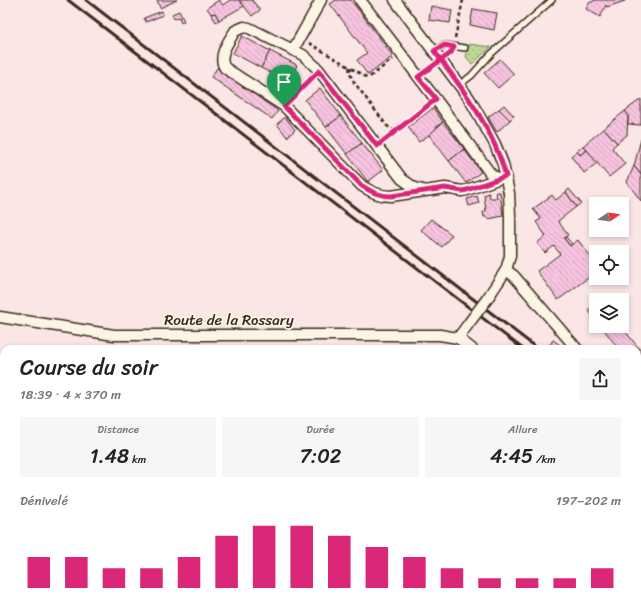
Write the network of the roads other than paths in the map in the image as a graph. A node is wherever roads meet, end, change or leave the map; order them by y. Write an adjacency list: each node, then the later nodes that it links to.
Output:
1 (321, 0): 6 (street)
2 (360, 0): 9 (street)
3 (394, 0): 7 (street)
4 (552, 0): 8 (lane)
5 (465, 48): 7 (lane)
6 (293, 50): 10 (street); 10 (street)
7 (434, 51): 8 (street)
8 (459, 85): 9 (street)
9 (503, 177): 10 (street); 11 (street)
10 (423, 190)
11 (506, 270): 13 (street, bridge); 15 (street)
12 (0, 317): 13 (street, Route de la Rossary)
13 (458, 338): 14 (street)
14 (467, 345)
15 (574, 345)

